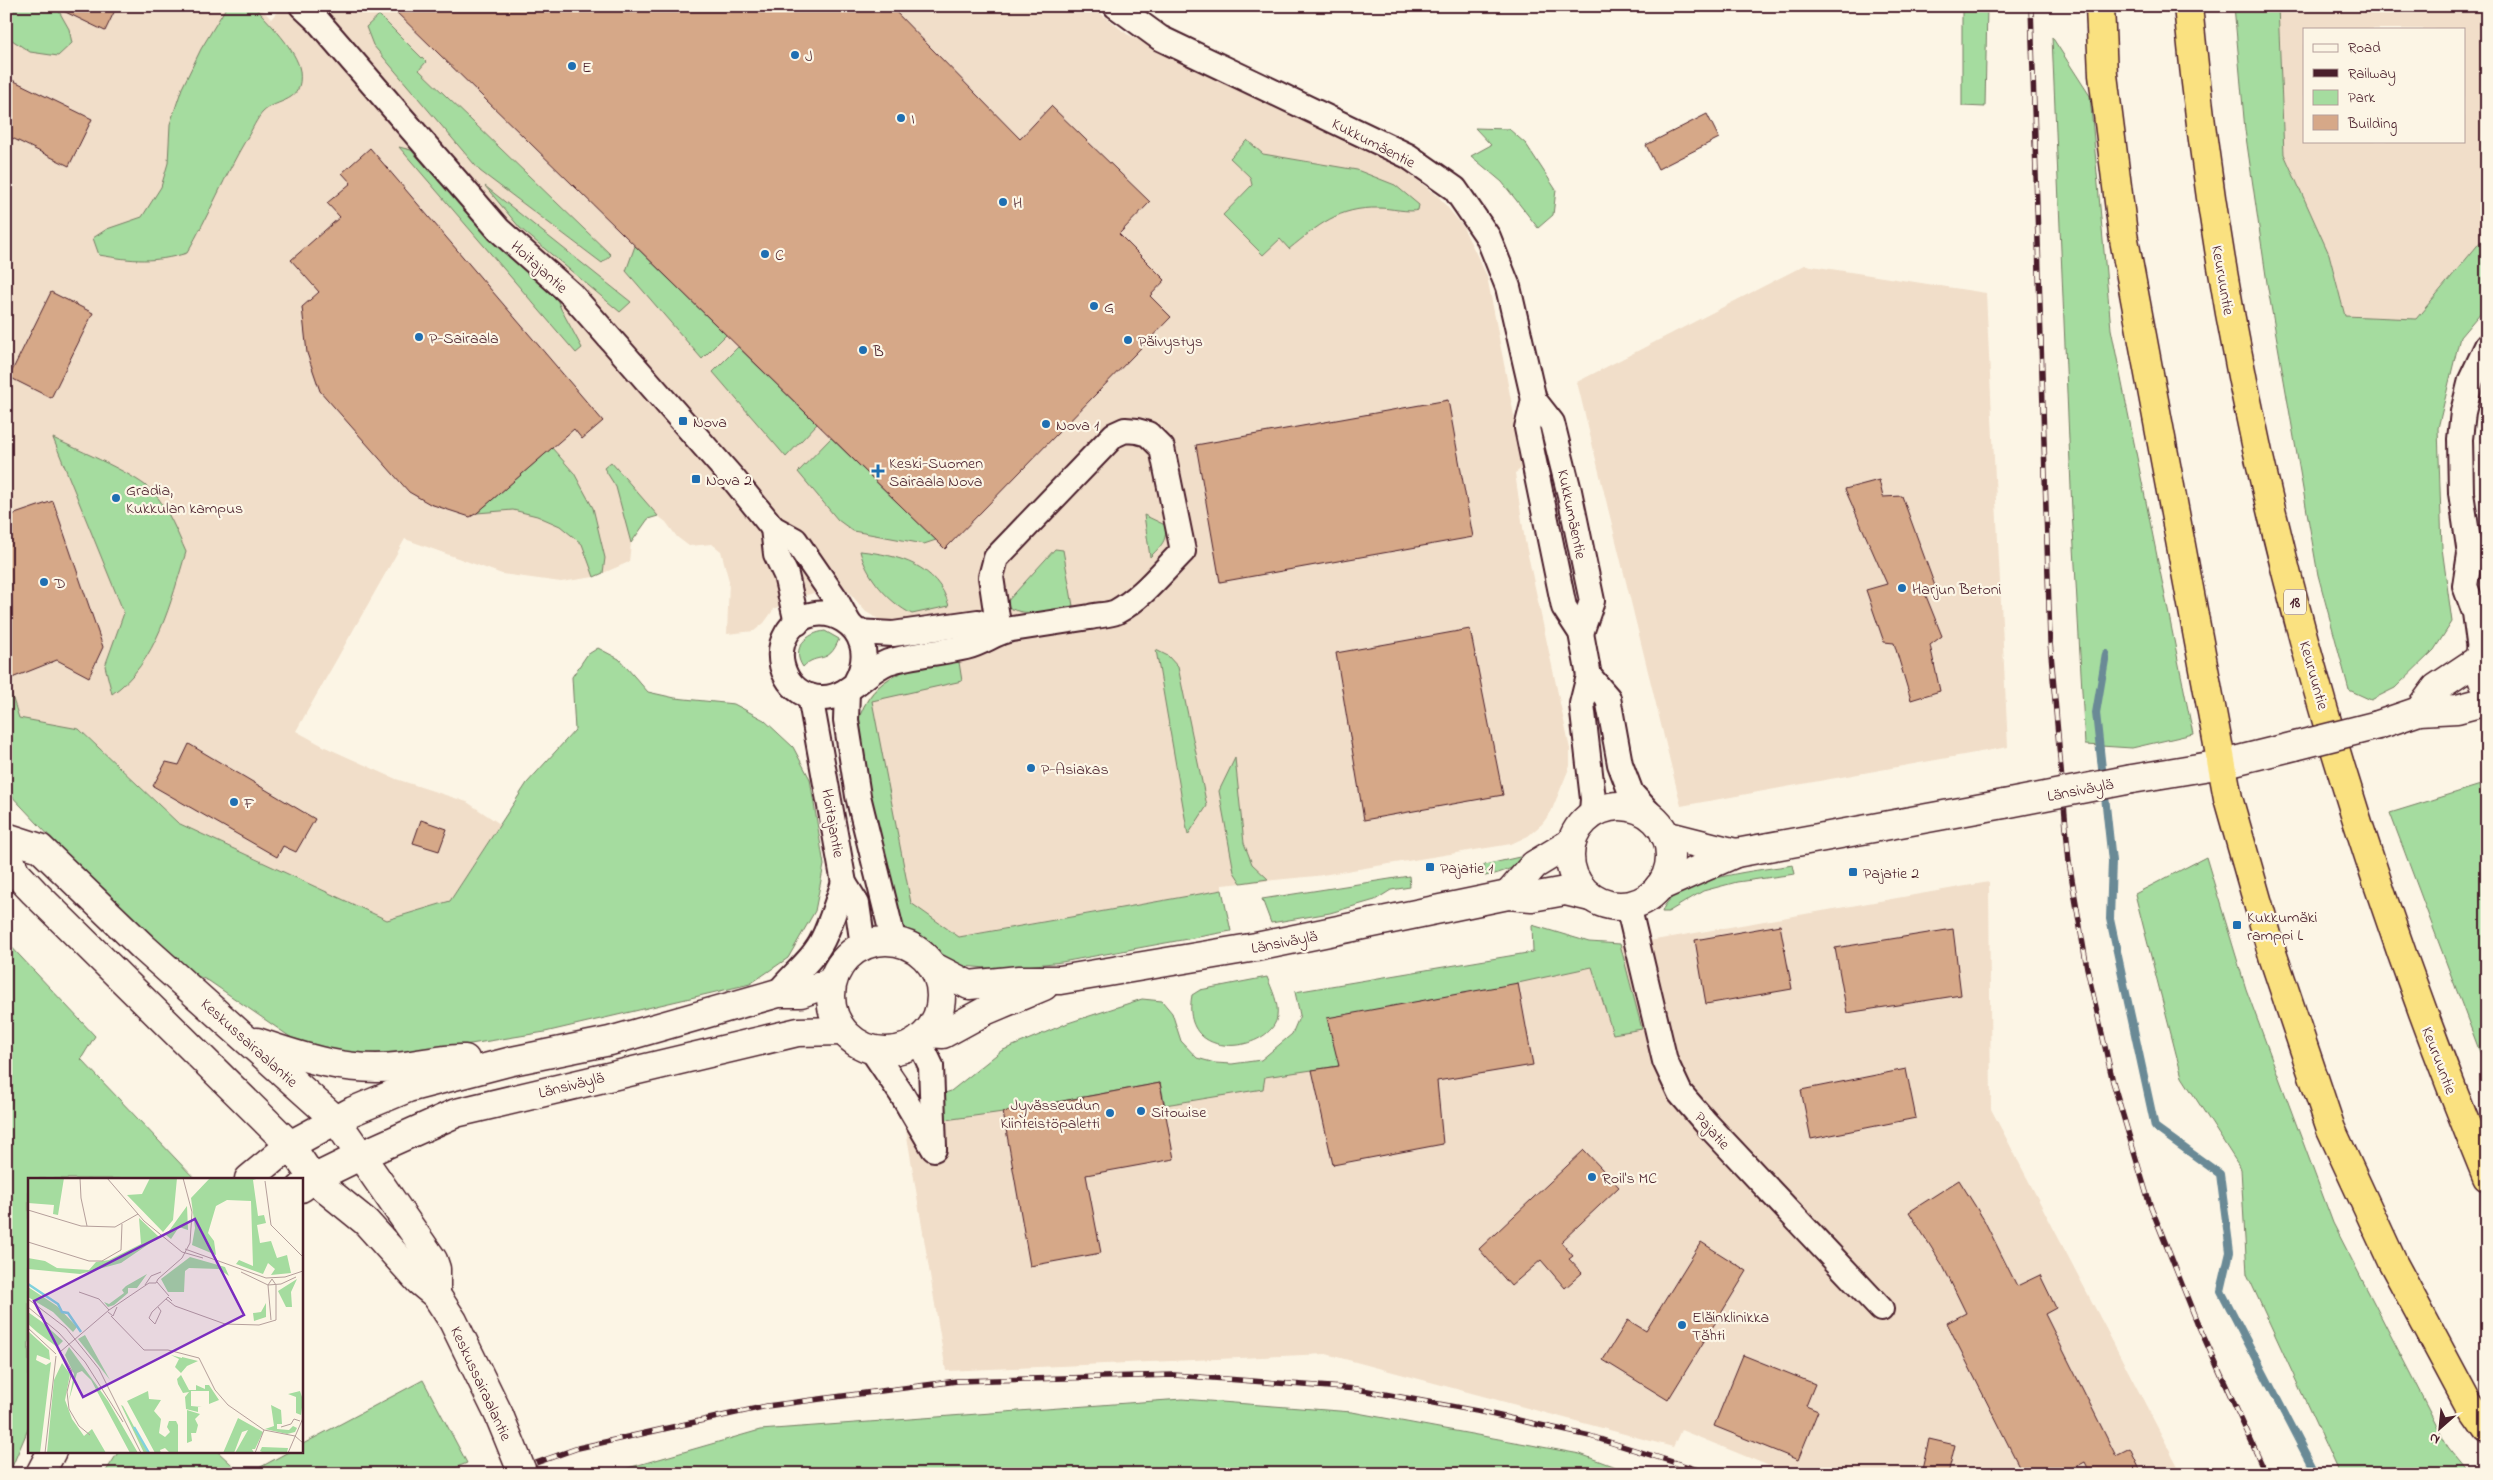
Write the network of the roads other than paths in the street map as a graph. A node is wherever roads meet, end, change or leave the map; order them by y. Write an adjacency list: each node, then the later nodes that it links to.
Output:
1 (302, 6): 6 (street, Hoitajantie)
2 (1116, 6): 13 (street, Kukkumäentie)
3 (2100, 6): 19 (highway)
4 (2188, 6): 45 (highway, Keuruuntie / 18)
5 (2487, 346): 7 (street)
6 (773, 528): 9 (street); 10 (street, Hoitajantie)
7 (2470, 554): 8 (street); 12 (street)
8 (2487, 571)
9 (797, 622): 10 (street); 16 (street)
10 (852, 627): 11 (street); 14 (street)
11 (1000, 631): 11 (street); 14 (street)
12 (2482, 649): 15 (main road); 18 (main road)
13 (1589, 676): 20 (street, Kukkumäentie); 21 (street)
14 (852, 686): 16 (street); 31 (street, Hoitajantie)
15 (2487, 689)
16 (810, 696): 26 (street, Hoitajantie)
17 (2487, 701): 18 (main road, Länsiväylä)
18 (2419, 711): 19 (main road, Länsiväylä, bridge)
19 (2222, 764): 25 (main road, Länsiväylä, bridge); 50 (highway)
20 (1592, 812): 21 (main road); 23 (main road)
21 (1658, 825): 25 (main road, Länsiväylä); 27 (main road)
22 (6, 837): 39 (main road, Keskussairaalantie)
23 (1572, 842): 28 (main road); 29 (main road)
24 (6, 849): 43 (main road, Keskussairaalantie)
25 (1736, 853): 27 (main road, Länsiväylä)
26 (844, 883): 32 (street, Hoitajantie); 36 (street)
27 (1659, 887): 30 (main road)
28 (1508, 895): 29 (main road, Länsiväylä); 34 (main road, Länsiväylä)
29 (1590, 897): 30 (main road)
30 (1628, 905): 49 (street, Pajatie)
31 (894, 942): 32 (main road); 33 (main road)
32 (863, 946): 35 (main road)
33 (934, 967): 34 (main road, Länsiväylä); 38 (main road)
34 (1060, 980): 38 (main road, Länsiväylä)
35 (832, 982): 36 (main road, Länsiväylä); 37 (main road)
36 (778, 993): 41 (main road, Länsiväylä)
37 (842, 1031): 40 (main road); 44 (main road, Länsiväylä)
38 (924, 1037): 40 (main road); 40 (street)
39 (247, 1039): 41 (main road); 42 (main road, Keskussairaalantie)
40 (872, 1050)
41 (512, 1060): 42 (main road, Länsiväylä)
42 (336, 1120): 43 (main road, Länsiväylä); 44 (main road, Keskussairaalantie)
43 (290, 1145): 46 (main road, Länsiväylä); 47 (main road, Keskussairaalantie)
44 (362, 1155): 47 (main road, Länsiväylä); 48 (main road, Keskussairaalantie)
45 (2487, 1177)
46 (251, 1178)
47 (307, 1184): 48 (main road, Keskussairaalantie)
48 (436, 1295): 53 (main road, Keskussairaalantie, bridge)
49 (1881, 1309)
50 (2487, 1430)
51 (51, 1452): 52 (main road)
52 (40, 1474)
53 (523, 1474)

